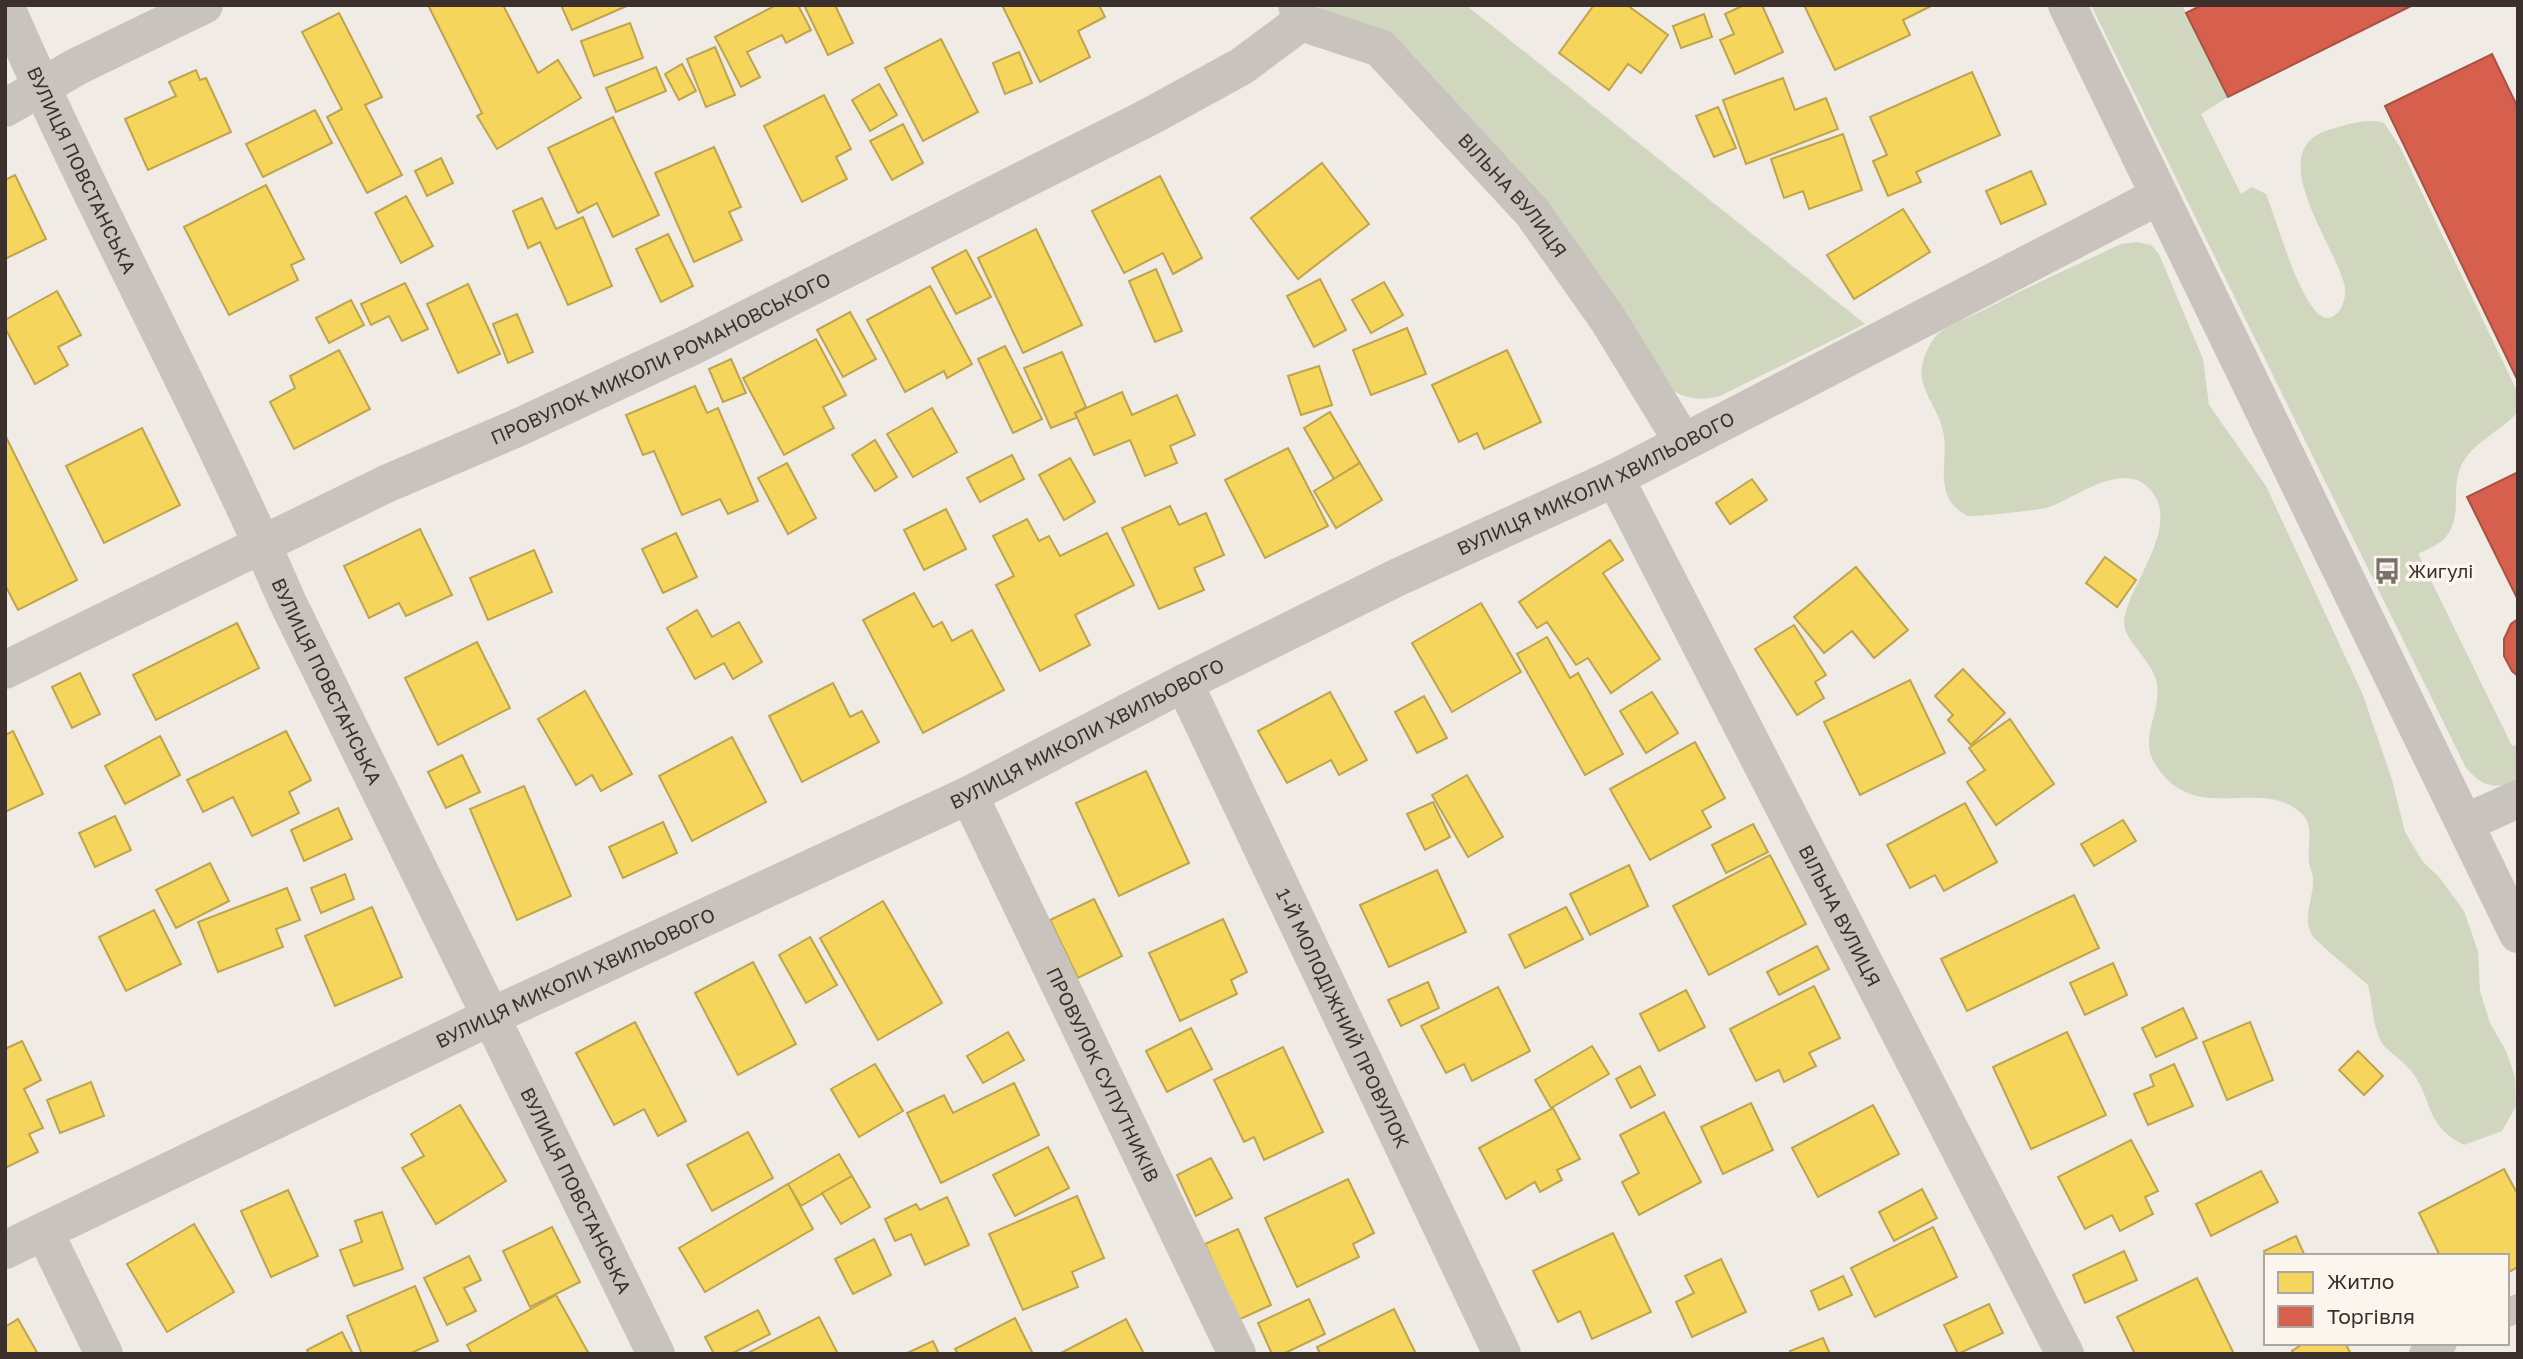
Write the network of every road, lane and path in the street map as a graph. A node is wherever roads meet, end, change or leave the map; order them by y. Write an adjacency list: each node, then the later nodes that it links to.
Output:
1 (5, 5): 5 (street, ВУЛИЦЯ ПОВСТАНСЬКА)
2 (204, 5): 5 (street)
3 (2067, 5): 7 (street)
4 (1299, 14): 8 (street, ВІЛЬНА ВУЛИЦЯ); 10 (street, ПРОВУЛОК МИКОЛИ РОМАНОВСЬКОГО)
5 (41, 87): 6 (street); 10 (street, ВУЛИЦЯ ПОВСТАНСЬКА)
6 (5, 108)
7 (2159, 196): 8 (street, ВУЛИЦЯ МИКОЛИ ХВИЛЬОВОГО); 15 (street)
8 (1683, 442): 9 (street, ВУЛИЦЯ МИКОЛИ ХВИЛЬОВОГО)
9 (1615, 478): 12 (street, ВУЛИЦЯ МИКОЛИ ХВИЛЬОВОГО); 25 (street, ВІЛЬНА ВУЛИЦЯ)
10 (263, 544): 11 (street, ПРОВУЛОК МИКОЛИ РОМАНОВСЬКОГО); 17 (street, ВУЛИЦЯ ПОВСТАНСЬКА)
11 (5, 670)
12 (1184, 683): 13 (street, ВУЛИЦЯ МИКОЛИ ХВИЛЬОВОГО); 24 (street, 1-Й МОЛОДІЖНИЙ ПРОВУЛОК)
13 (969, 795): 17 (street, ВУЛИЦЯ МИКОЛИ ХВИЛЬОВОГО); 23 (street, ПРОВУЛОК СУПУТНИКІВ)
14 (2518, 799): 15 (street)
15 (2465, 823): 16 (street)
16 (2518, 934)
17 (492, 1016): 18 (street, ВУЛИЦЯ МИКОЛИ ХВИЛЬОВОГО); 22 (street, ВУЛИЦЯ ПОВСТАНСЬКА)
18 (44, 1231): 19 (street, ВУЛИЦЯ МИКОЛИ ХВИЛЬОВОГО); 21 (street)
19 (5, 1250)
20 (2439, 1345): 26 (lane)
21 (104, 1354)
22 (656, 1354)
23 (1237, 1354)
24 (1502, 1354)
25 (2065, 1354)
26 (2423, 1354)

